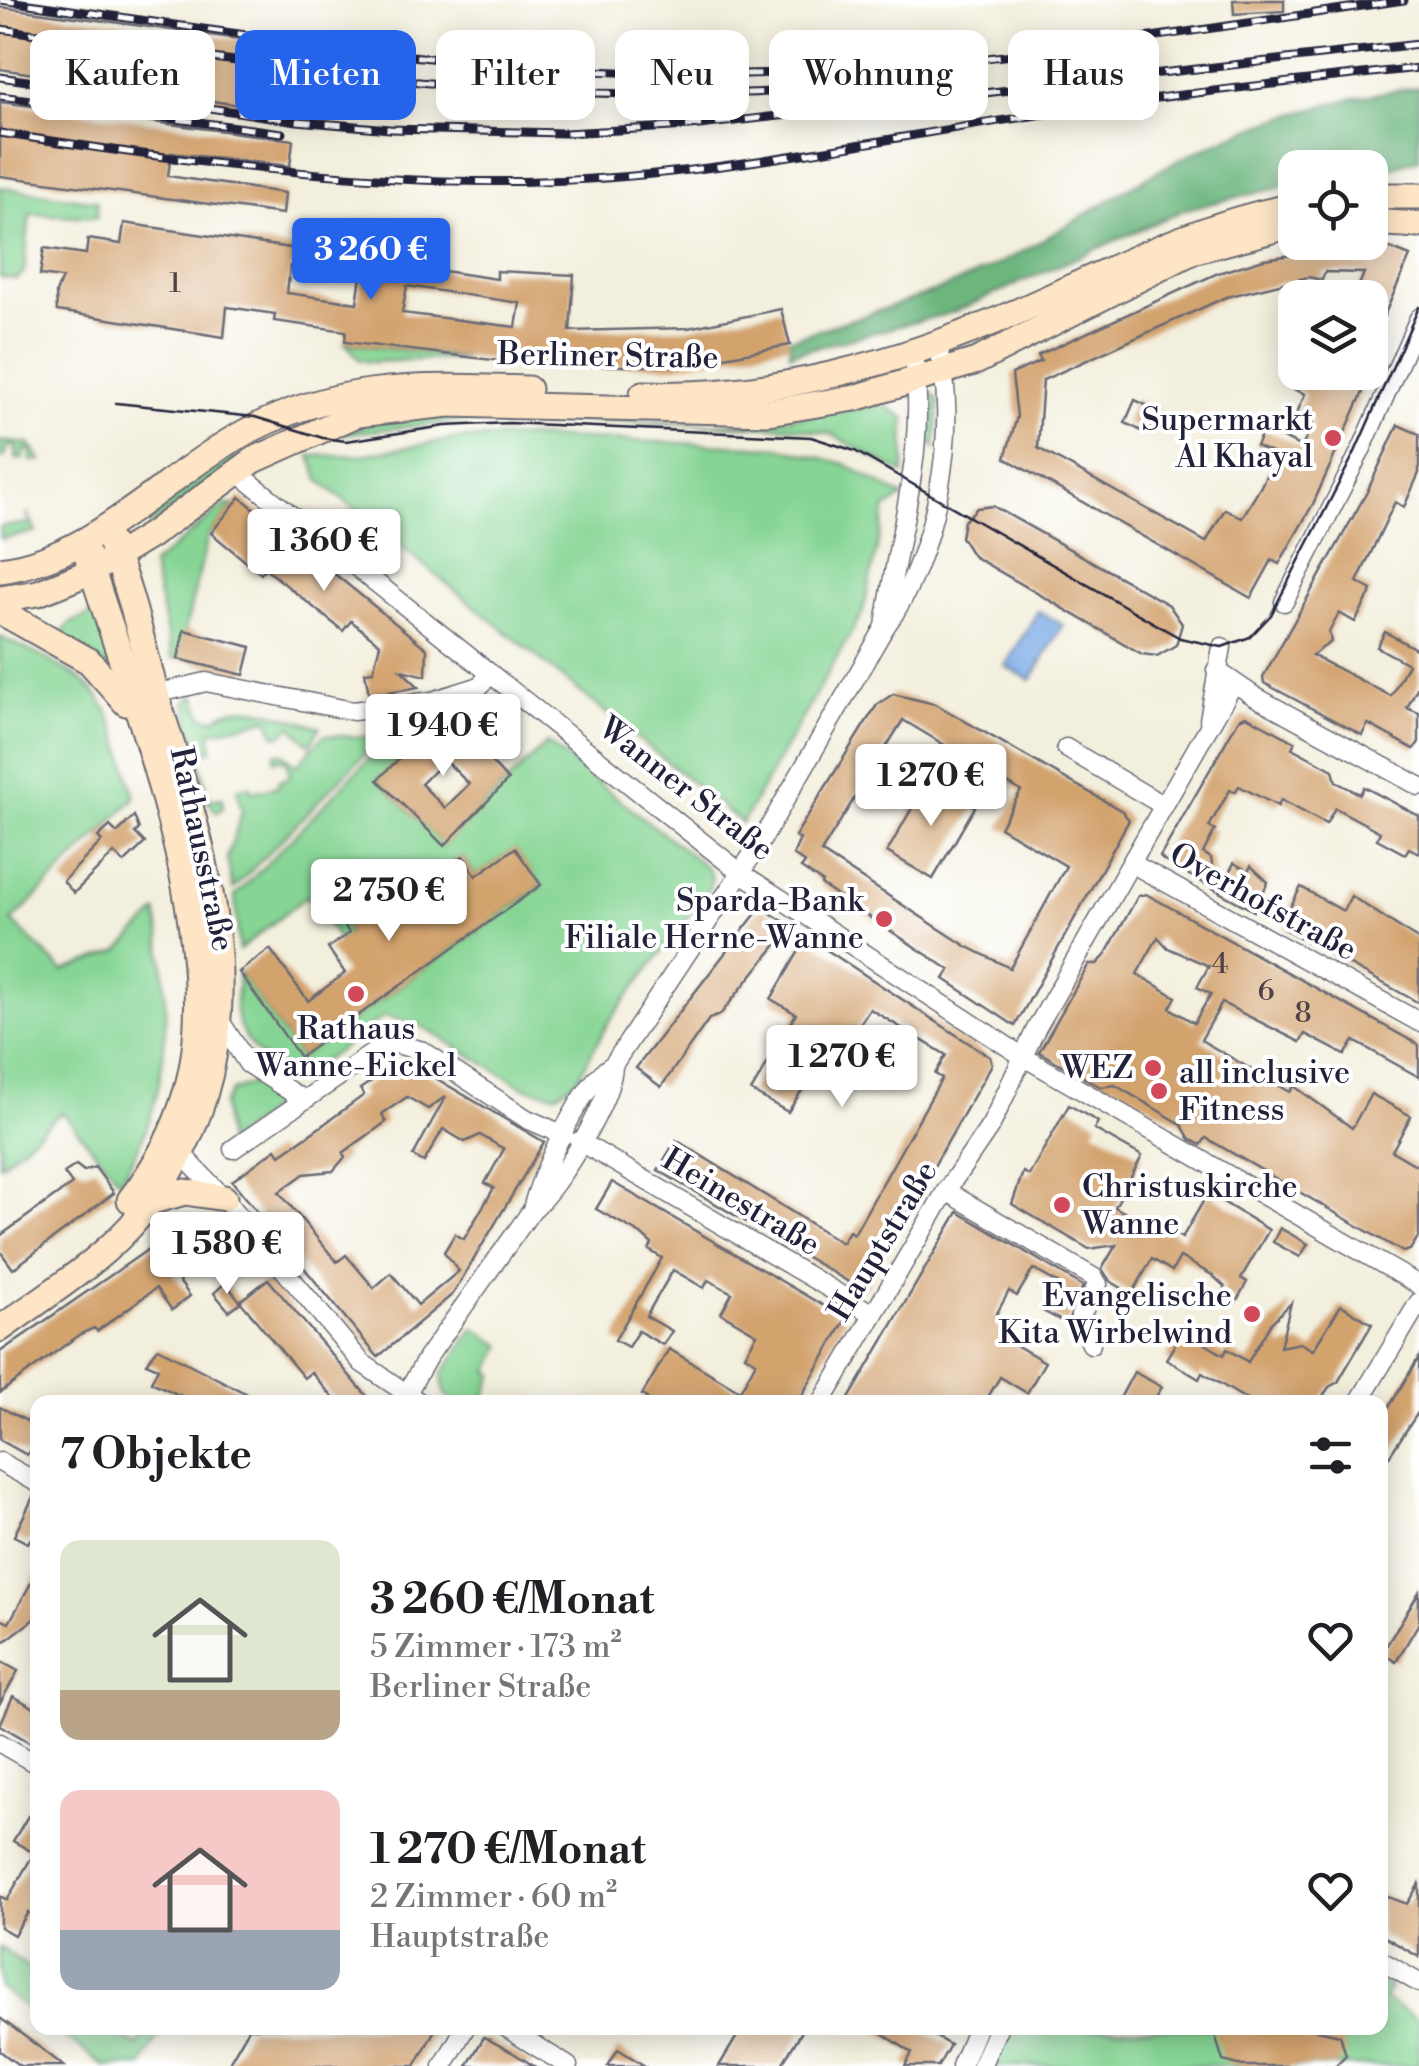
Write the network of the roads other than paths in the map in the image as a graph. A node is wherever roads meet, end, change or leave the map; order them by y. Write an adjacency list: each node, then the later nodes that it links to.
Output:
1 (1388, 196): 2 (main road)
2 (1419, 196)
3 (1278, 211): 8 (main road, Berliner Straße)
4 (1388, 223): 5 (main road)
5 (1419, 225)
6 (1278, 228): 9 (main road, Berliner Straße)
7 (1419, 318): 17 (street)
8 (925, 349): 9 (street); 10 (street); 12 (main road, Berliner Straße)
9 (946, 373): 10 (main road, Berliner Straße); 19 (street)
10 (918, 382): 11 (main road, Berliner Straße); 19 (street)
11 (237, 472): 13 (main road, Berliner Straße); 20 (street, Wanner Straße)
12 (93, 535): 13 (main road); 14 (main road, Berliner Straße); 15 (main road)
13 (116, 556): 15 (main road, Berliner Straße); 22 (main road, Rathausstraße)
14 (0, 570)
15 (92, 570): 16 (main road, Berliner Straße); 23 (main road, Rathausstraße)
16 (0, 599)
17 (1284, 602)
18 (0, 611): 23 (main road)
19 (885, 627): 30 (street)
20 (490, 674): 22 (street); 30 (street, Wanner Straße)
21 (1234, 683): 24 (street, Hauptstraße); 24 (street, Hauptstraße); 26 (street)
22 (155, 694): 28 (main road, Rathausstraße)
23 (136, 714): 28 (main road, Rathausstraße)
24 (1207, 732): 27 (street, Hauptstraße)
25 (1066, 748): 27 (street)
26 (1419, 786)
27 (1164, 806): 29 (street, Hauptstraße)
28 (182, 831): 31 (main road, Rathausstraße); 36 (main road, Rathausstraße)
29 (1131, 863): 32 (street, Overhofstraße); 33 (street, Hauptstraße)
30 (742, 872): 33 (street, Wanner Straße); 35 (street)
31 (218, 1018): 34 (street); 36 (main road, Rathausstraße)
32 (1419, 1022)
33 (1022, 1056): 38 (street, Hauptstraße); 41 (street)
34 (302, 1099): 35 (street, Heinestraße); 37 (street)
35 (572, 1138): 43 (street, Heinestraße); 48 (street)
36 (175, 1146): 39 (street); 40 (main road, Rathausstraße); 44 (main road, Rathausstraße)
37 (233, 1149)
38 (946, 1191): 43 (street, Hauptstraße); 46 (street)
39 (224, 1198): 40 (main road); 47 (street)
40 (149, 1202): 45 (main road, Rathausstraße)
41 (1419, 1286)
42 (1419, 1302): 50 (street)
43 (873, 1314): 49 (street, Hauptstraße)
44 (0, 1315)
45 (0, 1328)
46 (1091, 1344)
47 (403, 1395)
48 (412, 1395)
49 (826, 1395)
50 (1363, 1395)
51 (0, 1462): 52 (street)
52 (30, 1479)
53 (0, 1744): 54 (street)
54 (30, 1761)
55 (1388, 1965): 56 (street)
56 (1419, 1983)
57 (461, 2035): 61 (street)
58 (520, 2035): 62 (street)
59 (974, 2035): 63 (street)
60 (974, 2035): 64 (street)
61 (442, 2066)
62 (568, 2066)
63 (961, 2066)
64 (980, 2066)

